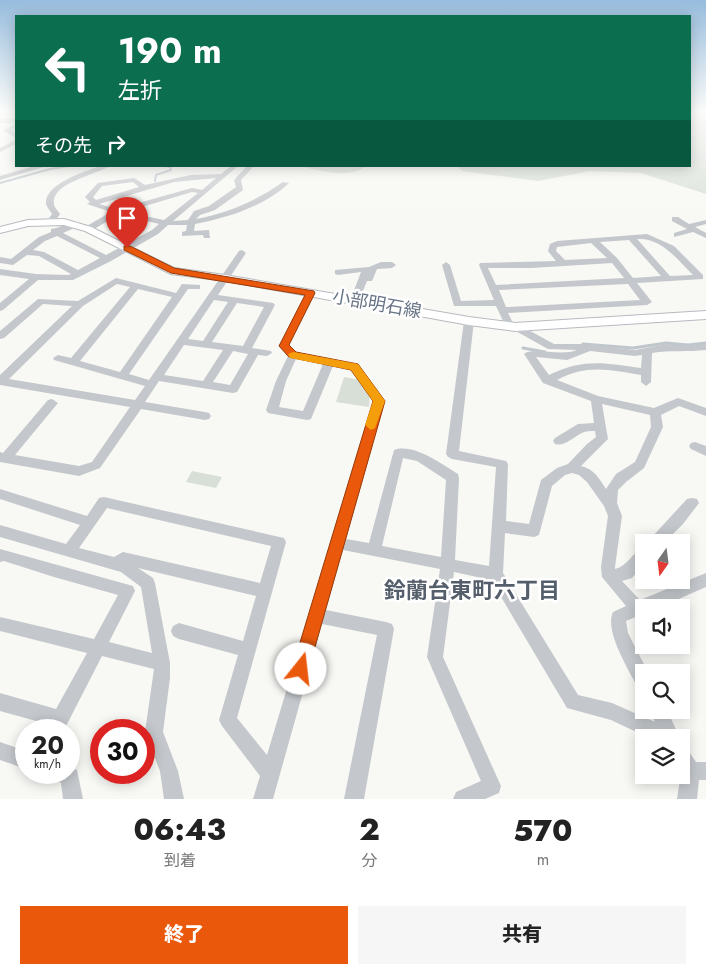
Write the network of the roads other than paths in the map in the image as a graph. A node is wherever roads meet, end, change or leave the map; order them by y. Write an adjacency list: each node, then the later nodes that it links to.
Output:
1 (40, 167): 8 (street)
2 (104, 167): 18 (street)
3 (214, 167): 6 (street)
4 (234, 167): 7 (street)
5 (250, 167): 15 (street)
6 (205, 174): 7 (street); 10 (street)
7 (223, 176): 11 (street)
8 (0, 178)
9 (285, 183): 15 (street)
10 (144, 188): 12 (street); 12 (street)
11 (204, 192): 13 (street); 17 (street)
12 (95, 203): 13 (street)
13 (119, 211): 17 (street); 21 (street)
14 (675, 219): 20 (street)
15 (191, 221): 17 (street); 25 (street)
16 (706, 222): 20 (street)
17 (166, 223): 29 (street)
18 (49, 224): 19 (main road, 小部明石線); 22 (main road, 小部明石線); 23 (street)
19 (76, 224): 21 (main road, 小部明石線); 23 (street)
20 (691, 228): 24 (street); 26 (street)
21 (88, 229): 29 (main road, 小部明石線)
22 (0, 230)
23 (57, 232): 30 (street); 32 (street)
24 (677, 235)
25 (206, 236)
26 (706, 236)
27 (631, 237): 28 (street); 43 (street); 43 (street)
28 (593, 240): 34 (street); 35 (street)
29 (127, 248): 32 (street); 42 (main road, 小部明石線)
30 (26, 252): 33 (street); 40 (street)
31 (242, 253): 42 (street)
32 (108, 259): 40 (street)
33 (0, 260)
34 (614, 260): 35 (street); 44 (street)
35 (563, 263): 47 (street)
36 (392, 264): 54 (street)
37 (446, 265): 56 (street)
38 (0, 272): 41 (street)
39 (338, 272): 54 (street)
40 (78, 274): 41 (street)
41 (36, 277): 50 (street)
42 (225, 278): 48 (main road, 小部明石線); 52 (street)
43 (668, 279): 44 (street)
44 (631, 280): 47 (street); 56 (street)
45 (136, 286): 51 (street); 55 (street); 72 (street)
46 (197, 287): 51 (street)
47 (493, 288): 56 (street)
48 (310, 293): 54 (main road, 小部明石線); 70 (street)
49 (0, 294): 50 (street)
50 (13, 296): 57 (street)
51 (178, 296): 74 (street)
52 (211, 297): 53 (street); 62 (street)
53 (234, 300): 63 (street); 67 (street)
54 (358, 301): 59 (main road, 小部明石線)
55 (80, 304): 61 (street); 77 (street)
56 (501, 307): 60 (street)
57 (0, 308)
58 (706, 315): 60 (main road, 小部明石線)
59 (469, 321): 60 (main road, 小部明石線); 94 (street)
60 (515, 327): 64 (street)
61 (0, 336)
62 (181, 341): 63 (street); 78 (street)
63 (206, 344): 66 (street)
64 (583, 347): 68 (street); 76 (street)
65 (706, 347): 68 (street)
66 (230, 348): 67 (street); 79 (street)
67 (250, 350): 69 (street); 79 (street)
68 (648, 351): 75 (street)
69 (267, 353)
70 (293, 355): 73 (street); 73 (street)
71 (58, 358): 72 (street)
72 (73, 362): 74 (street)
73 (329, 362): 97 (street)
74 (122, 376): 78 (street)
75 (647, 377): 76 (street)
76 (547, 380): 80 (street)
77 (0, 381): 82 (street)
78 (154, 381): 79 (street); 82 (street)
79 (206, 385)
80 (596, 399): 84 (street); 86 (street)
81 (52, 403): 88 (street)
82 (138, 403): 85 (street); 88 (street)
83 (706, 412): 84 (street)
84 (655, 413): 91 (street)
85 (205, 416)
86 (600, 427): 87 (street); 89 (street)
87 (559, 441)
88 (3, 457)
89 (572, 468): 91 (street); 94 (street)
90 (0, 494): 93 (street)
91 (610, 503): 105 (street)
92 (692, 503): 96 (street)
93 (89, 522): 99 (street); 107 (street)
94 (499, 526): 104 (street)
95 (0, 531): 99 (street)
96 (664, 534)
97 (338, 543): 98 (street); 111 (street)
98 (374, 550): 101 (street); 101 (street)
99 (68, 552): 103 (street)
100 (0, 556): 114 (street)
101 (448, 564): 104 (street); 131 (street)
102 (635, 564): 105 (street)
103 (116, 565): 107 (street); 116 (street)
104 (496, 574): 121 (street)
105 (609, 577): 109 (street)
106 (706, 580): 108 (street)
107 (265, 591): 115 (street)
108 (661, 599)
109 (635, 606)
110 (635, 610): 117 (street)
111 (316, 616): 125 (street); 130 (street)
112 (0, 624): 114 (street)
113 (179, 632): 115 (street)
114 (98, 648): 116 (street); 120 (street)
115 (248, 650): 125 (street)
116 (162, 663): 128 (street)
117 (635, 664)
118 (0, 702): 119 (street)
119 (44, 719)
120 (60, 719)
121 (652, 729)
122 (0, 751): 123 (street)
123 (15, 756)
124 (698, 771): 132 (street)
125 (270, 774): 129 (street)
126 (71, 784): 127 (street)
127 (73, 799)
128 (174, 799)
129 (263, 799)
130 (354, 799)
131 (463, 799)
132 (687, 799)

